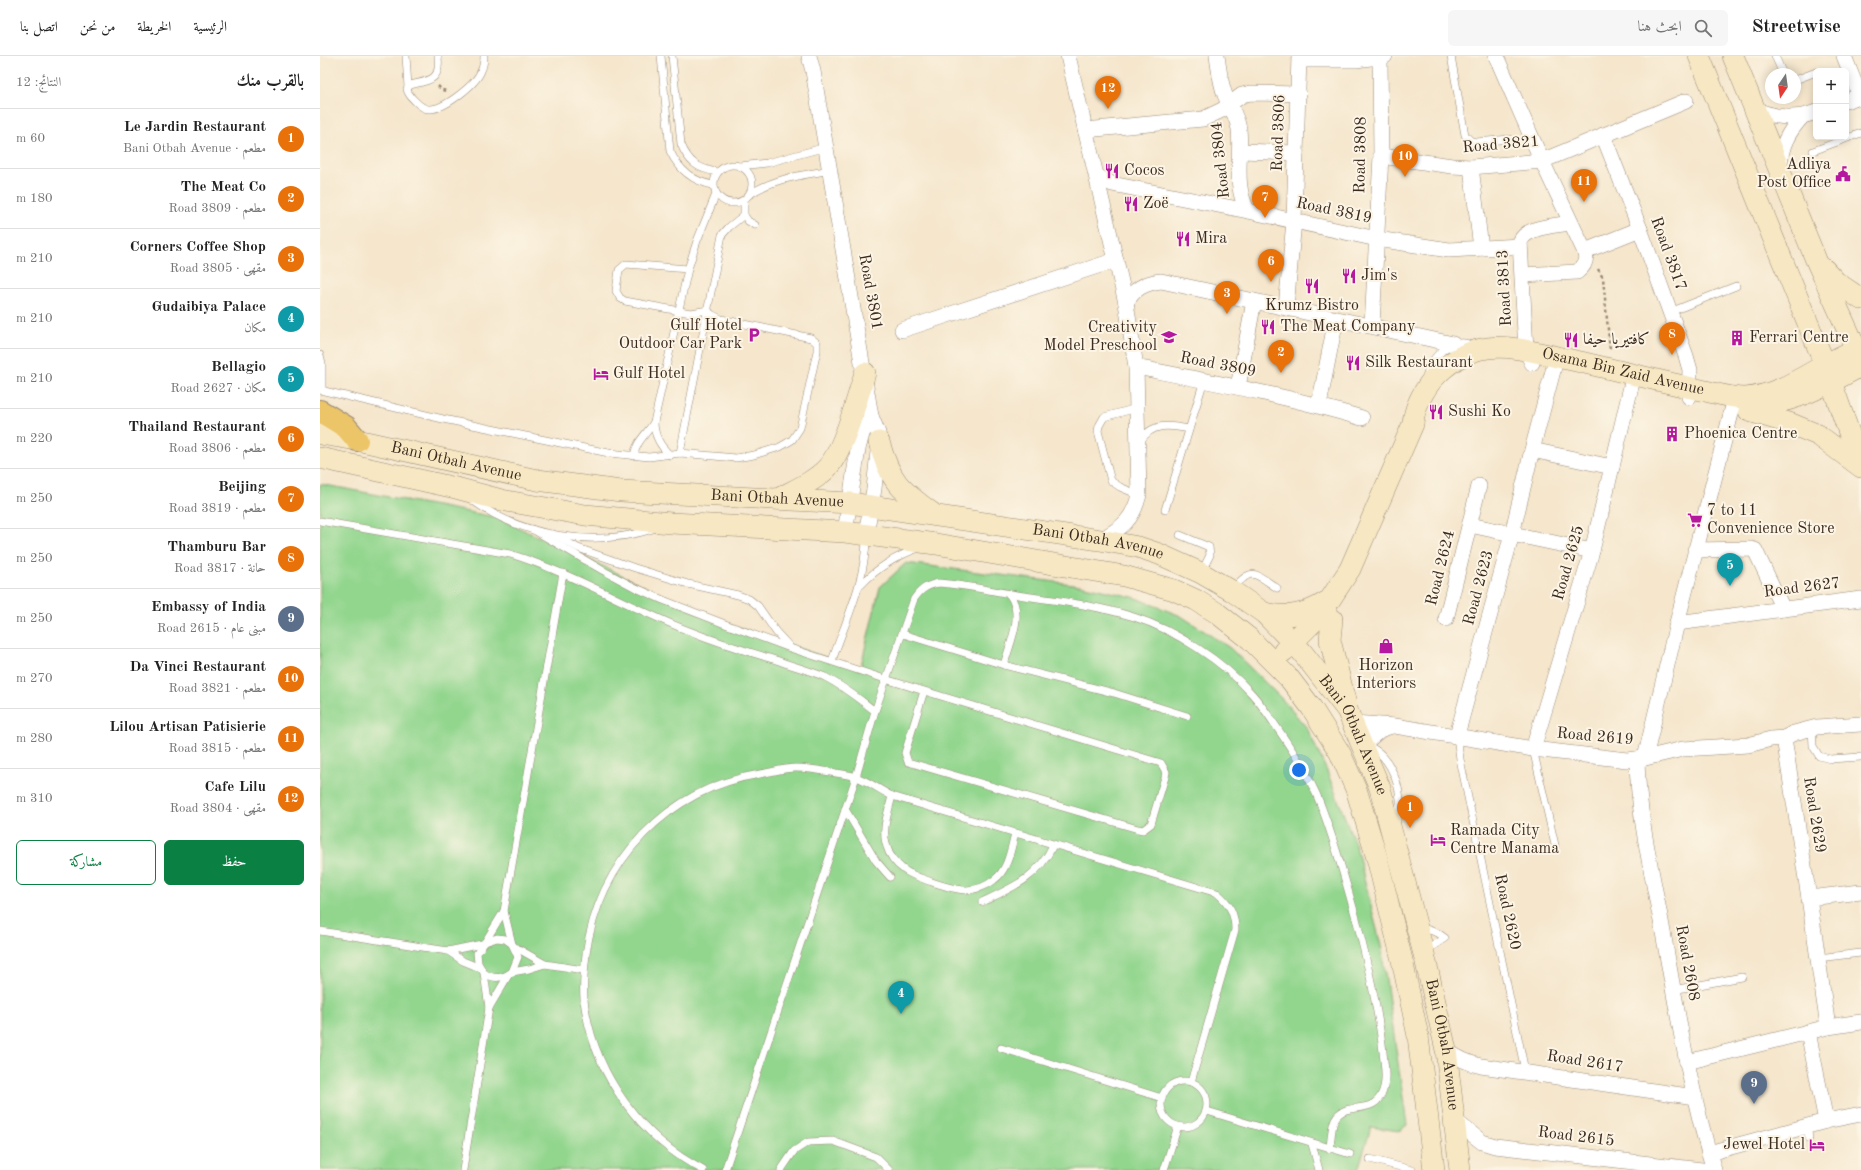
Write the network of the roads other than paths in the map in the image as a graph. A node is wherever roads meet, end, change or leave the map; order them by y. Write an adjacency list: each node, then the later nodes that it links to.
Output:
1 (406, 56): 20 (lane)
2 (438, 56): 20 (lane)
3 (485, 56): 20 (lane)
4 (661, 56): 42 (lane)
5 (672, 56): 37 (lane)
6 (809, 56): 31 (street, Road 3801)
7 (1068, 56): 27 (street)
8 (1216, 56): 24 (street, Road 3804)
9 (1451, 56): 30 (lane)
10 (1496, 56): 36 (street)
11 (1699, 56): 81 (main road)
12 (1734, 56): 25 (main road)
13 (1775, 56): 17 (lane)
14 (1844, 56): 22 (street)
15 (1382, 57): 16 (street, Road 3808); 35 (street, Road 3808)
16 (1299, 58): 21 (street, Road 3806)
17 (1780, 68)
18 (1813, 73): 19 (lane)
19 (1801, 78)
20 (408, 87)
21 (1299, 94): 24 (street, Road 3804); 34 (street, Road 3806)
22 (1857, 98)
23 (1686, 101): 29 (street, Road 3821)
24 (1230, 104): 27 (street, Road 3804); 32 (street, Road 3804)
25 (1756, 110): 26 (street); 41 (main road)
26 (1809, 115): 41 (street)
27 (1085, 130): 44 (street)
28 (1861, 133): 33 (lane)
29 (1603, 135): 36 (street, Road 3821); 53 (street, Road 3817)
30 (1510, 139)
31 (826, 147): 38 (lane); 40 (street, Road 3801)
32 (1240, 151): 34 (street); 48 (street, Road 3804)
33 (1813, 151)
34 (1296, 153): 50 (street, Road 3806)
35 (1381, 156): 39 (street, Road 3821); 54 (street, Road 3808)
36 (1542, 161): 39 (street, Road 3821); 51 (street)
37 (691, 162): 42 (lane); 43 (lane)
38 (740, 166): 43 (lane); 47 (lane)
39 (1471, 167): 56 (street)
40 (831, 170): 47 (lane); 80 (street, Road 3801)
41 (1780, 171): 59 (main road)
42 (684, 172): 45 (lane)
43 (717, 172): 45 (lane)
44 (1096, 176): 48 (street, Road 3819); 58 (street)
45 (713, 185): 46 (lane)
46 (716, 194): 47 (lane); 60 (lane)
47 (746, 198): 49 (lane)
48 (1248, 211): 50 (street, Road 3819)
49 (744, 215): 52 (lane); 67 (lane)
50 (1294, 221): 54 (street, Road 3819); 66 (street, Road 3806)
51 (1570, 223): 55 (street, Road 3813); 57 (street)
52 (755, 225)
53 (1640, 229): 57 (street); 69 (street, Road 3817)
54 (1376, 239): 56 (street, Road 3819); 71 (street, Road 3808)
55 (1520, 246): 56 (street, Road 3819); 61 (street, Road 3813)
56 (1481, 248)
57 (1585, 254): 61 (street)
58 (1116, 260): 65 (street); 72 (street)
59 (1816, 260): 63 (main road); 76 (main road)
60 (688, 269): 68 (lane); 68 (lane)
61 (1523, 275): 77 (street, Road 3813)
62 (1736, 286): 69 (lane)
63 (1861, 299)
64 (1254, 301): 65 (street); 66 (street); 84 (street)
65 (1126, 303): 78 (street)
66 (1286, 308): 70 (street)
67 (708, 310): 68 (lane); 102 (lane); 102 (lane)
68 (677, 311): 94 (lane)
69 (1670, 312): 87 (street, Road 3817)
70 (1336, 319): 71 (street); 88 (street)
71 (1372, 326): 73 (street)
72 (902, 330)
73 (1453, 344): 74 (lane); 85 (lane)
74 (1478, 350): 77 (main road, Osama Bin Zaid Avenue); 85 (main road, Osama Bin Zaid Avenue)
75 (320, 355): 86 (lane)
76 (1860, 356): 81 (main road, Osama Bin Zaid Avenue)
77 (1529, 357): 79 (main road, Osama Bin Zaid Avenue); 82 (main road, Osama Bin Zaid Avenue); 95 (main road, Osama Bin Zaid Avenue)
78 (1136, 367): 83 (street, Road 3809); 90 (street)
79 (1554, 367): 82 (main road, Osama Bin Zaid Avenue); 101 (street, Road 2623)
80 (866, 373): 92 (street, Road 3801); 111 (main road)
81 (1828, 374): 87 (main road, Osama Bin Zaid Avenue); 89 (main road, Osama Bin Zaid Avenue); 107 (main road)
82 (1633, 379): 87 (main road, Osama Bin Zaid Avenue); 106 (street, Road 2625)
83 (1204, 380): 84 (street, Road 3809); 96 (lane)
84 (1238, 387): 88 (street, Road 3809)
85 (1430, 388): 95 (main road, Osama Bin Zaid Avenue)
86 (321, 390): 104 (lane)
87 (1690, 393): 89 (main road, Osama Bin Zaid Avenue)
88 (1319, 405): 93 (street, Road 3809)
89 (1734, 406): 107 (main road); 127 (street)
90 (1137, 408): 100 (street); 110 (lane)
91 (320, 411): 98 (main road)
92 (872, 416): 99 (street, Road 3801); 112 (street)
93 (1362, 418)
94 (654, 422): 103 (lane); 104 (lane)
95 (1413, 424): 129 (main road, Osama Bin Zaid Avenue)
96 (1189, 430): 100 (lane); 114 (lane)
97 (320, 434): 98 (main road, Bani Otbah Avenue)
98 (357, 440): 111 (main road, Bani Otbah Avenue)
99 (879, 442): 113 (street, Road 3801); 115 (main road)
100 (1138, 444): 110 (street)
101 (1532, 450): 106 (street); 123 (street, Road 2623)
102 (680, 453): 103 (lane)
103 (670, 455): 104 (lane)
104 (634, 456)
105 (320, 458): 109 (main road, Bani Otbah Avenue)
106 (1612, 467): 128 (street, Road 2625)
107 (1861, 467)
108 (1479, 486): 118 (street, Road 2624)
109 (456, 488): 117 (main road, Bani Otbah Avenue); 119 (lane)
110 (1139, 495): 125 (street)
111 (777, 500): 112 (main road, Bani Otbah Avenue)
112 (850, 503): 113 (main road, Bani Otbah Avenue); 120 (street)
113 (872, 506): 115 (main road, Bani Otbah Avenue); 122 (street, Road 3801)
114 (1165, 510)
115 (934, 515): 125 (main road, Bani Otbah Avenue)
116 (320, 521): 130 (lane)
117 (671, 523): 120 (main road, Bani Otbah Avenue); 121 (lane)
118 (1470, 525): 123 (street, Road 2624); 141 (street, Road 2624)
119 (532, 529): 121 (lane); 145 (lane)
120 (845, 532): 122 (main road, Bani Otbah Avenue)
121 (554, 534): 145 (lane)
122 (866, 534): 126 (main road, Bani Otbah Avenue); 132 (lane)
123 (1512, 534): 128 (street, Road 2624); 157 (street, Road 2623)
124 (1180, 535): 131 (lane)
125 (1100, 540): 131 (main road, Bani Otbah Avenue)
126 (936, 544): 132 (lane); 147 (main road, Bani Otbah Avenue)
127 (1696, 550): 138 (street); 142 (street)
128 (1592, 551): 160 (street, Road 2625)
129 (1350, 569): 136 (main road, Osama Bin Zaid Avenue); 140 (main road, Osama Bin Zaid Avenue)
130 (563, 573): 151 (lane); 173 (lane)
131 (1201, 573): 134 (main road, Bani Otbah Avenue)
132 (860, 586): 146 (lane)
133 (1277, 588): 134 (lane)
134 (1232, 590): 139 (main road, Bani Otbah Avenue)
135 (1009, 594): 143 (lane); 148 (lane); 205 (lane)
136 (1333, 597): 139 (main road); 144 (main road, Osama Bin Zaid Avenue)
137 (1861, 599): 138 (street, Road 2627)
138 (1783, 609): 142 (street, Road 2627)
139 (1264, 613): 144 (main road, Bani Otbah Avenue)
140 (1332, 619): 144 (main road, Osama Bin Zaid Avenue); 153 (main road)
141 (1446, 619)
142 (1677, 623): 162 (street)
143 (903, 634): 148 (lane); 149 (lane)
144 (1298, 647): 147 (main road, Osama Bin Zaid Avenue); 153 (main road, Bani Otbah Avenue)
145 (790, 648): 146 (lane)
146 (832, 661): 149 (lane)
147 (1276, 663): 217 (main road, Bani Otbah Avenue)
148 (1004, 665): 152 (lane)
149 (886, 679): 150 (lane); 151 (lane)
150 (924, 691): 150 (lane)
151 (875, 711): 163 (lane)
152 (1187, 716)
153 (1350, 717): 155 (street, Road 2619); 159 (main road, Bani Otbah Avenue)
154 (1861, 724): 156 (street, Road 2619)
155 (1395, 726): 157 (street, Road 2619); 159 (street, Road 2619)
156 (1812, 728): 158 (street, Road 2619); 161 (lane)
157 (1457, 735): 160 (street, Road 2619); 194 (lane, Road 2620)
158 (1784, 738): 162 (street, Road 2619); 171 (street, Road 2629)
159 (1363, 745): 191 (main road, Bani Otbah Avenue)
160 (1533, 749): 162 (street, Road 2619); 168 (lane)
161 (1861, 757)
162 (1641, 759): 185 (street, Road 2608)
163 (856, 776): 164 (lane); 165 (lane); 181 (lane)
164 (892, 796): 166 (lane); 166 (lane)
165 (845, 809): 169 (lane); 211 (lane)
166 (1015, 834): 167 (lane)
167 (1052, 845): 172 (lane); 195 (lane)
168 (1555, 845)
169 (890, 878)
170 (1861, 892): 171 (street)
171 (1809, 898): 179 (street, Road 2629)
172 (982, 902)
173 (504, 910): 175 (lane); 176 (lane)
174 (320, 931): 177 (lane)
175 (484, 943): 176 (lane); 177 (lane); 182 (lane)
176 (513, 946): 180 (lane); 183 (lane)
177 (448, 951): 182 (lane)
178 (1861, 953): 179 (lane)
179 (1818, 958): 188 (street, Road 2629)
180 (545, 964): 181 (lane); 183 (lane)
181 (584, 970): 210 (lane)
182 (482, 971): 183 (lane); 186 (lane)
183 (511, 972): 186 (lane)
184 (1742, 977): 185 (lane)
185 (1673, 990): 192 (street, Road 2608)
186 (489, 1008): 209 (lane)
187 (1861, 1022): 188 (street)
188 (1828, 1027): 189 (street)
189 (1808, 1032): 192 (street); 202 (street)
190 (1001, 1048): 198 (lane)
191 (1446, 1050): 193 (street, Road 2617); 196 (main road, Bani Otbah Avenue)
192 (1687, 1062): 197 (street, Road 2608)
193 (1475, 1064): 194 (street, Road 2617); 196 (street)
194 (1525, 1071): 197 (street, Road 2617)
195 (1191, 1082): 198 (lane); 199 (lane)
196 (1450, 1084): 201 (main road, Bani Otbah Avenue)
197 (1695, 1097): 206 (street, Road 2608)
198 (1162, 1098): 203 (lane)
199 (1207, 1111): 203 (lane); 204 (lane)
200 (1861, 1114): 202 (street)
201 (1453, 1119): 218 (main road, Bani Otbah Avenue); 219 (street, Road 2615)
202 (1826, 1121): 206 (street)
203 (1178, 1126): 214 (lane)
204 (1312, 1144): 205 (lane); 215 (lane)
205 (1330, 1149): 207 (lane)
206 (1709, 1152): 220 (street, Road 2608)
207 (1350, 1154)
208 (1370, 1159): 216 (lane)
209 (463, 1170)
210 (703, 1170)
211 (725, 1170)
212 (781, 1170): 213 (lane)
213 (888, 1170)
214 (1164, 1170)
215 (1319, 1170)
216 (1412, 1170)
217 (1434, 1170)
218 (1460, 1170)
219 (1702, 1170)
220 (1714, 1170)

